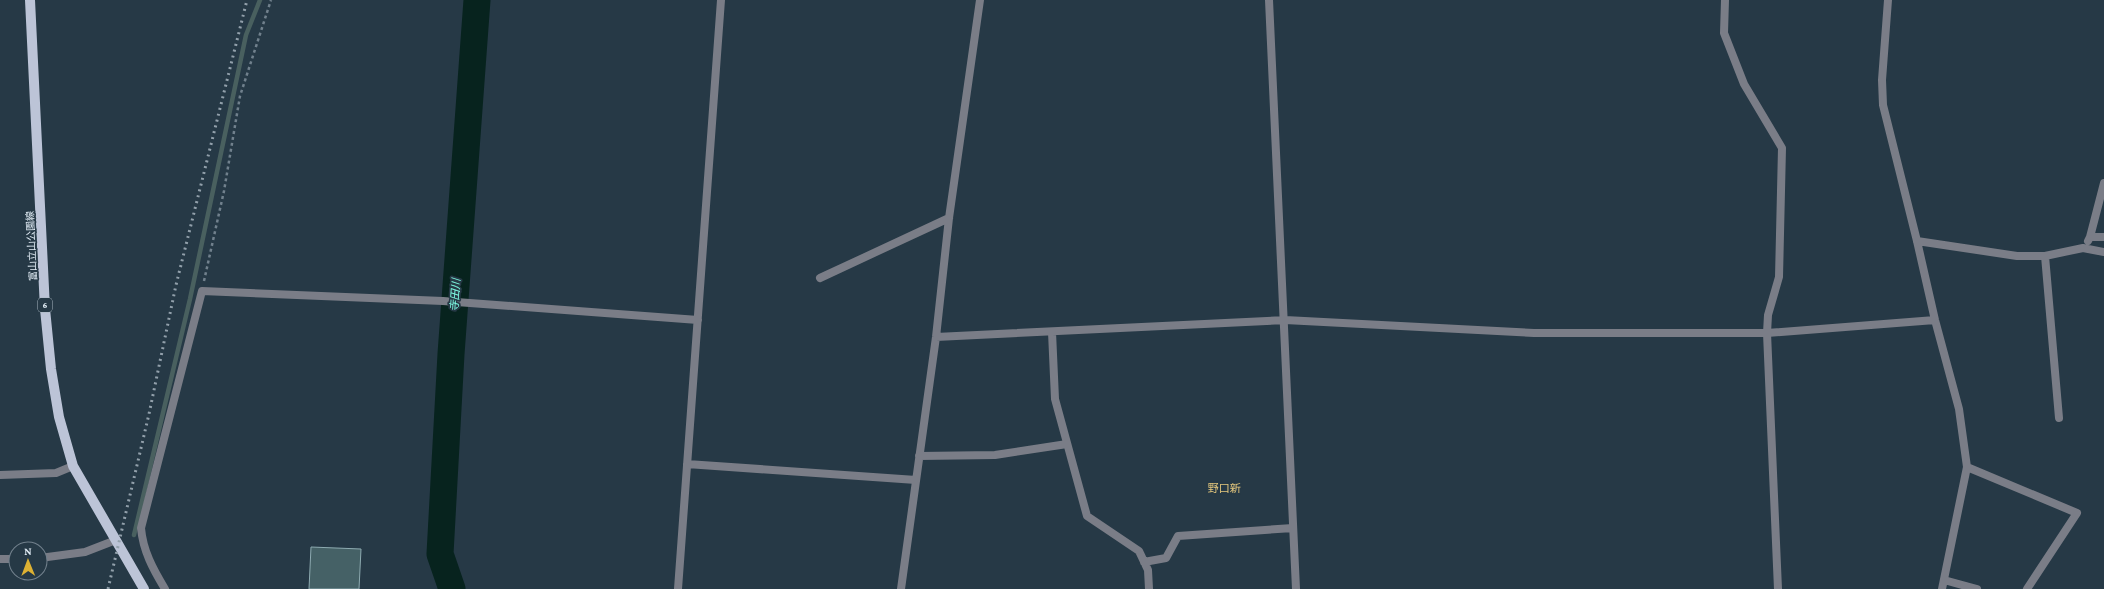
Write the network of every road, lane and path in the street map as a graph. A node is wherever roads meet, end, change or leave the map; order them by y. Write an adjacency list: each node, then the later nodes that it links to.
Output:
1 (30, 0): 28 (main road, 富山立山公園線 / 6)
2 (271, 0): 17 (path)
3 (721, 0): 18 (street)
4 (980, 0): 9 (street)
5 (1269, 0): 19 (street)
6 (1725, 0): 22 (street)
7 (1888, 0): 12 (street)
8 (2104, 183): 11 (street)
9 (949, 218): 16 (street); 23 (street)
10 (2104, 237): 11 (street)
11 (2090, 238): 13 (street)
12 (1917, 242): 15 (street); 20 (street)
13 (2083, 248): 14 (street); 15 (street)
14 (2104, 252)
15 (2045, 256): 24 (street)
16 (820, 278)
17 (202, 291): 18 (street); 38 (street)
18 (698, 320): 27 (street)
19 (1285, 320): 21 (street); 22 (street); 32 (street)
20 (1935, 320): 22 (street); 29 (street)
21 (1052, 332): 23 (street); 25 (street)
22 (1767, 333): 43 (street)
23 (936, 337): 26 (street)
24 (2059, 418)
25 (1067, 444): 26 (street); 35 (street)
26 (919, 456): 31 (street)
27 (687, 464): 31 (street); 39 (street)
28 (73, 466): 30 (street); 33 (main road, 富山立山公園線 / 6)
29 (1967, 467): 36 (street); 46 (street)
30 (0, 475)
31 (916, 480): 40 (street)
32 (1294, 528): 35 (street); 42 (street)
33 (116, 540): 34 (street); 37 (main road, 富山立山公園線 / 6)
34 (48, 557)
35 (1144, 562): 41 (street)
36 (1944, 580): 44 (street); 45 (street)
37 (144, 589)
38 (165, 589)
39 (678, 589)
40 (901, 589)
41 (1148, 589)
42 (1296, 589)
43 (1778, 589)
44 (1942, 589)
45 (1977, 589)
46 (2027, 589)

